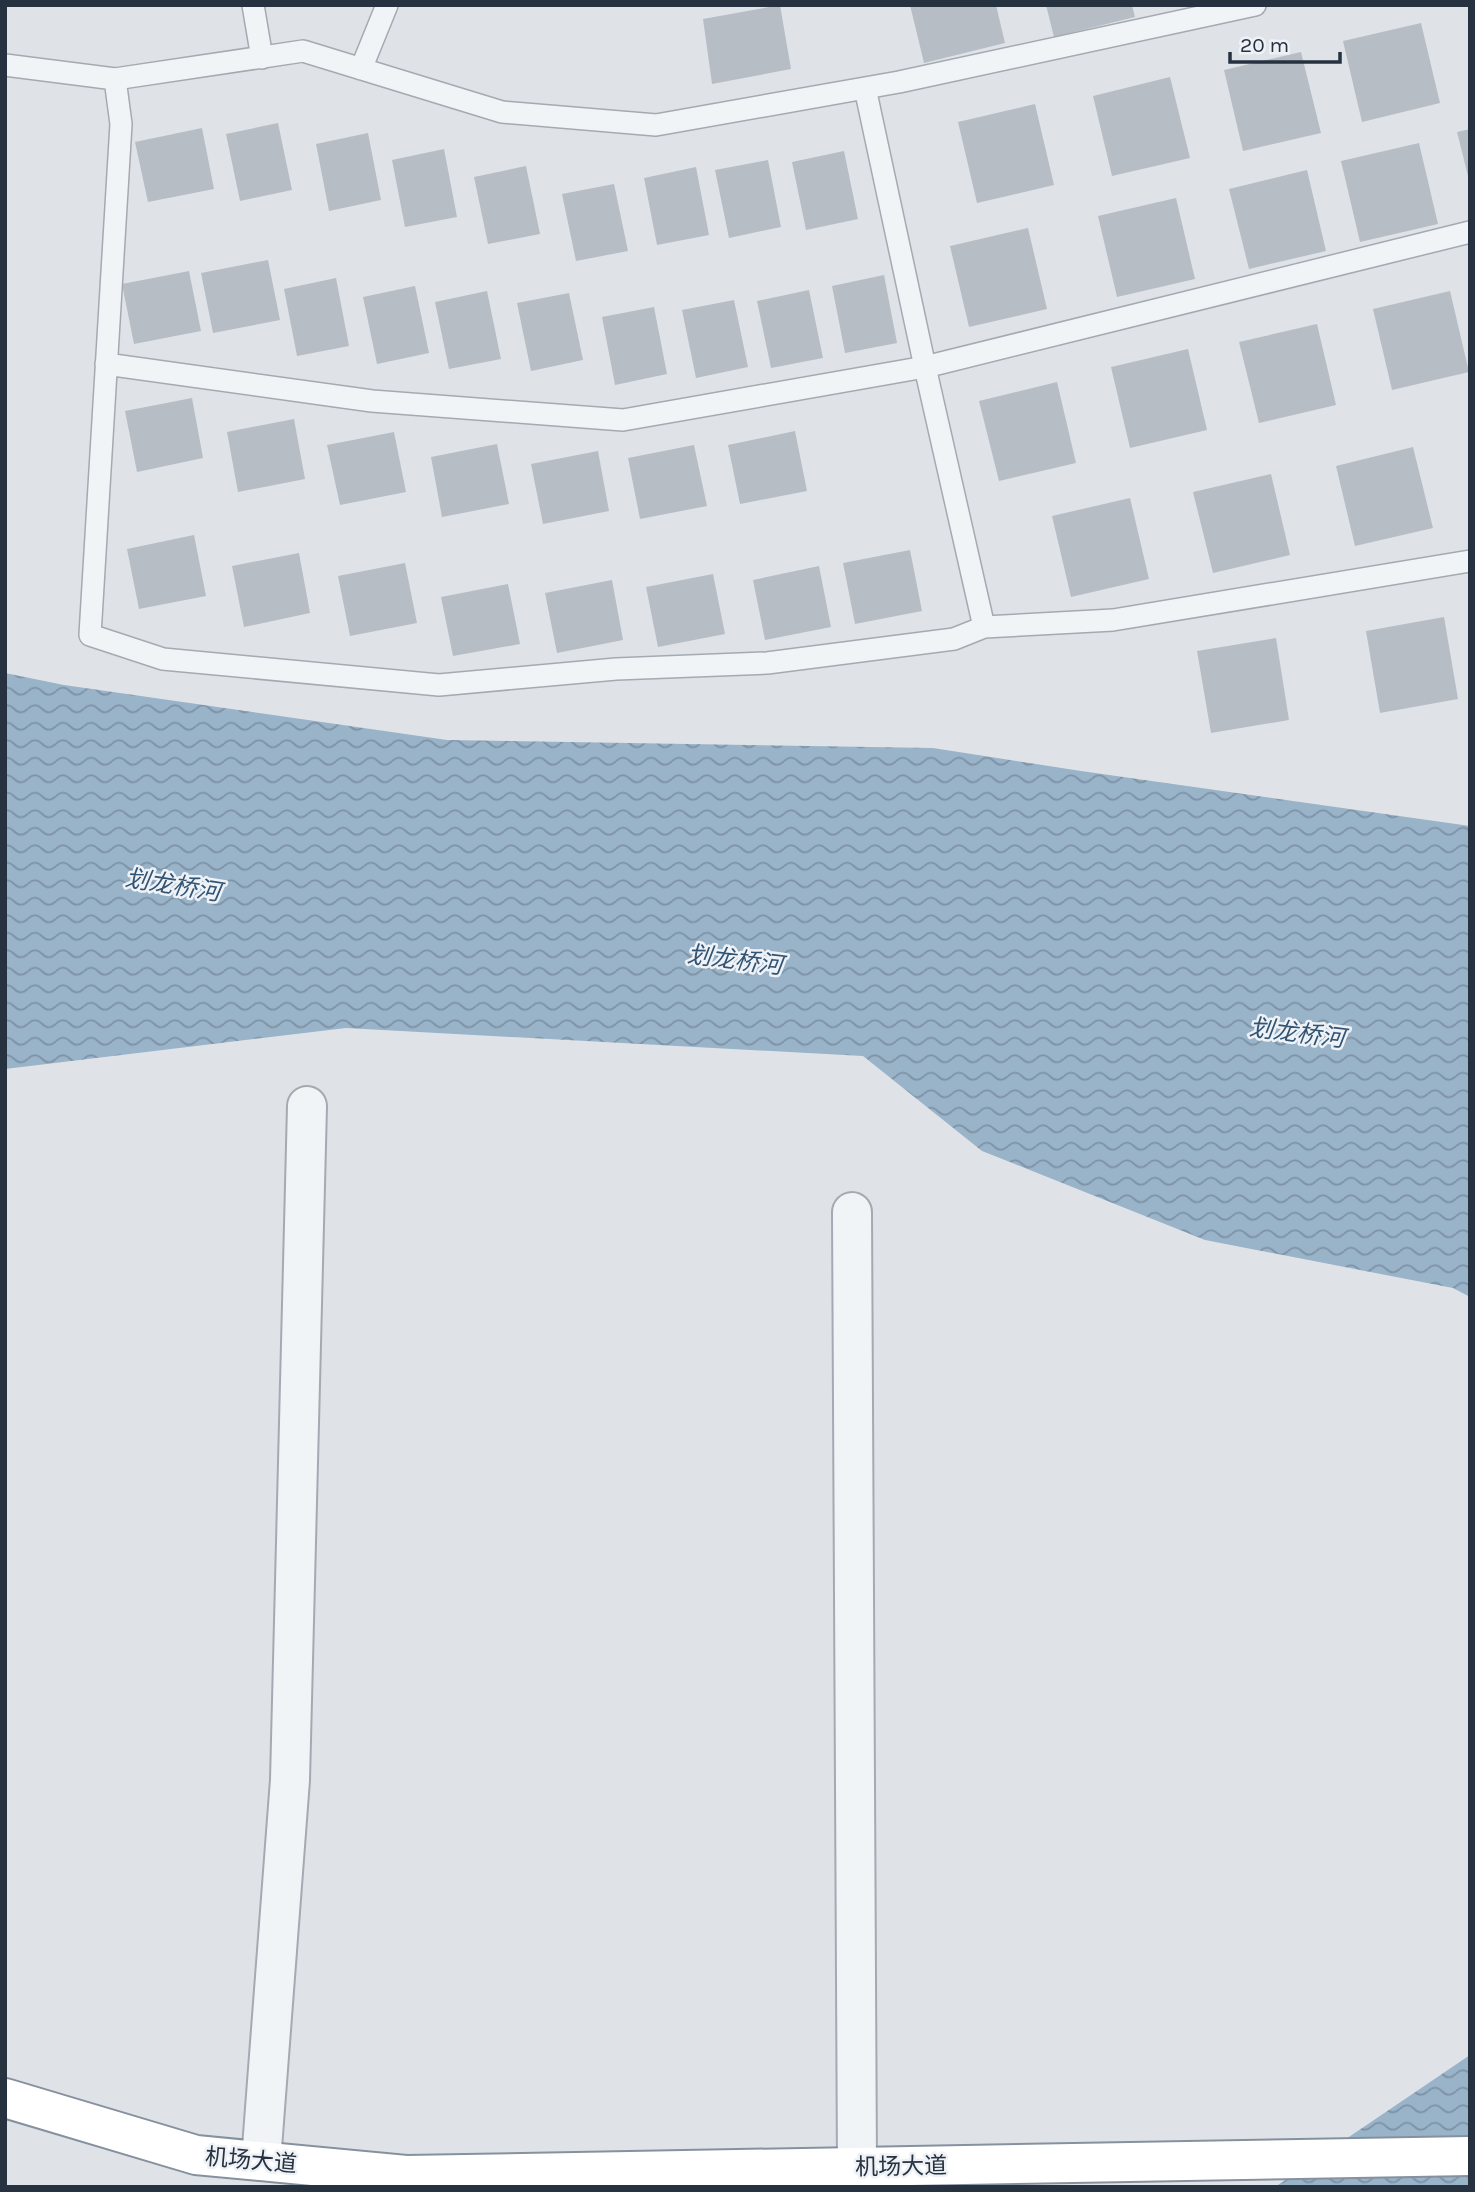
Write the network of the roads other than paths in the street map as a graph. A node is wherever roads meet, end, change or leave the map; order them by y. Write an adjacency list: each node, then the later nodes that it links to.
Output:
1 (253, 5): 4 (lane)
2 (387, 5): 6 (lane)
3 (1255, 5): 8 (lane)
4 (262, 58): 6 (lane); 7 (lane)
5 (5, 65): 7 (lane)
6 (361, 69): 8 (lane)
7 (115, 79): 10 (lane)
8 (865, 88): 11 (lane)
9 (1470, 232): 11 (lane)
10 (106, 364): 11 (lane); 13 (lane)
11 (925, 367): 13 (lane)
12 (1470, 561): 13 (lane)
13 (984, 627)
14 (307, 1106): 18 (street)
15 (852, 1212): 19 (street)
16 (6, 2100): 18 (highway, 机场大道)
17 (1470, 2156): 19 (highway, 机场大道)
18 (261, 2161): 19 (highway, 机场大道)
19 (857, 2167)

